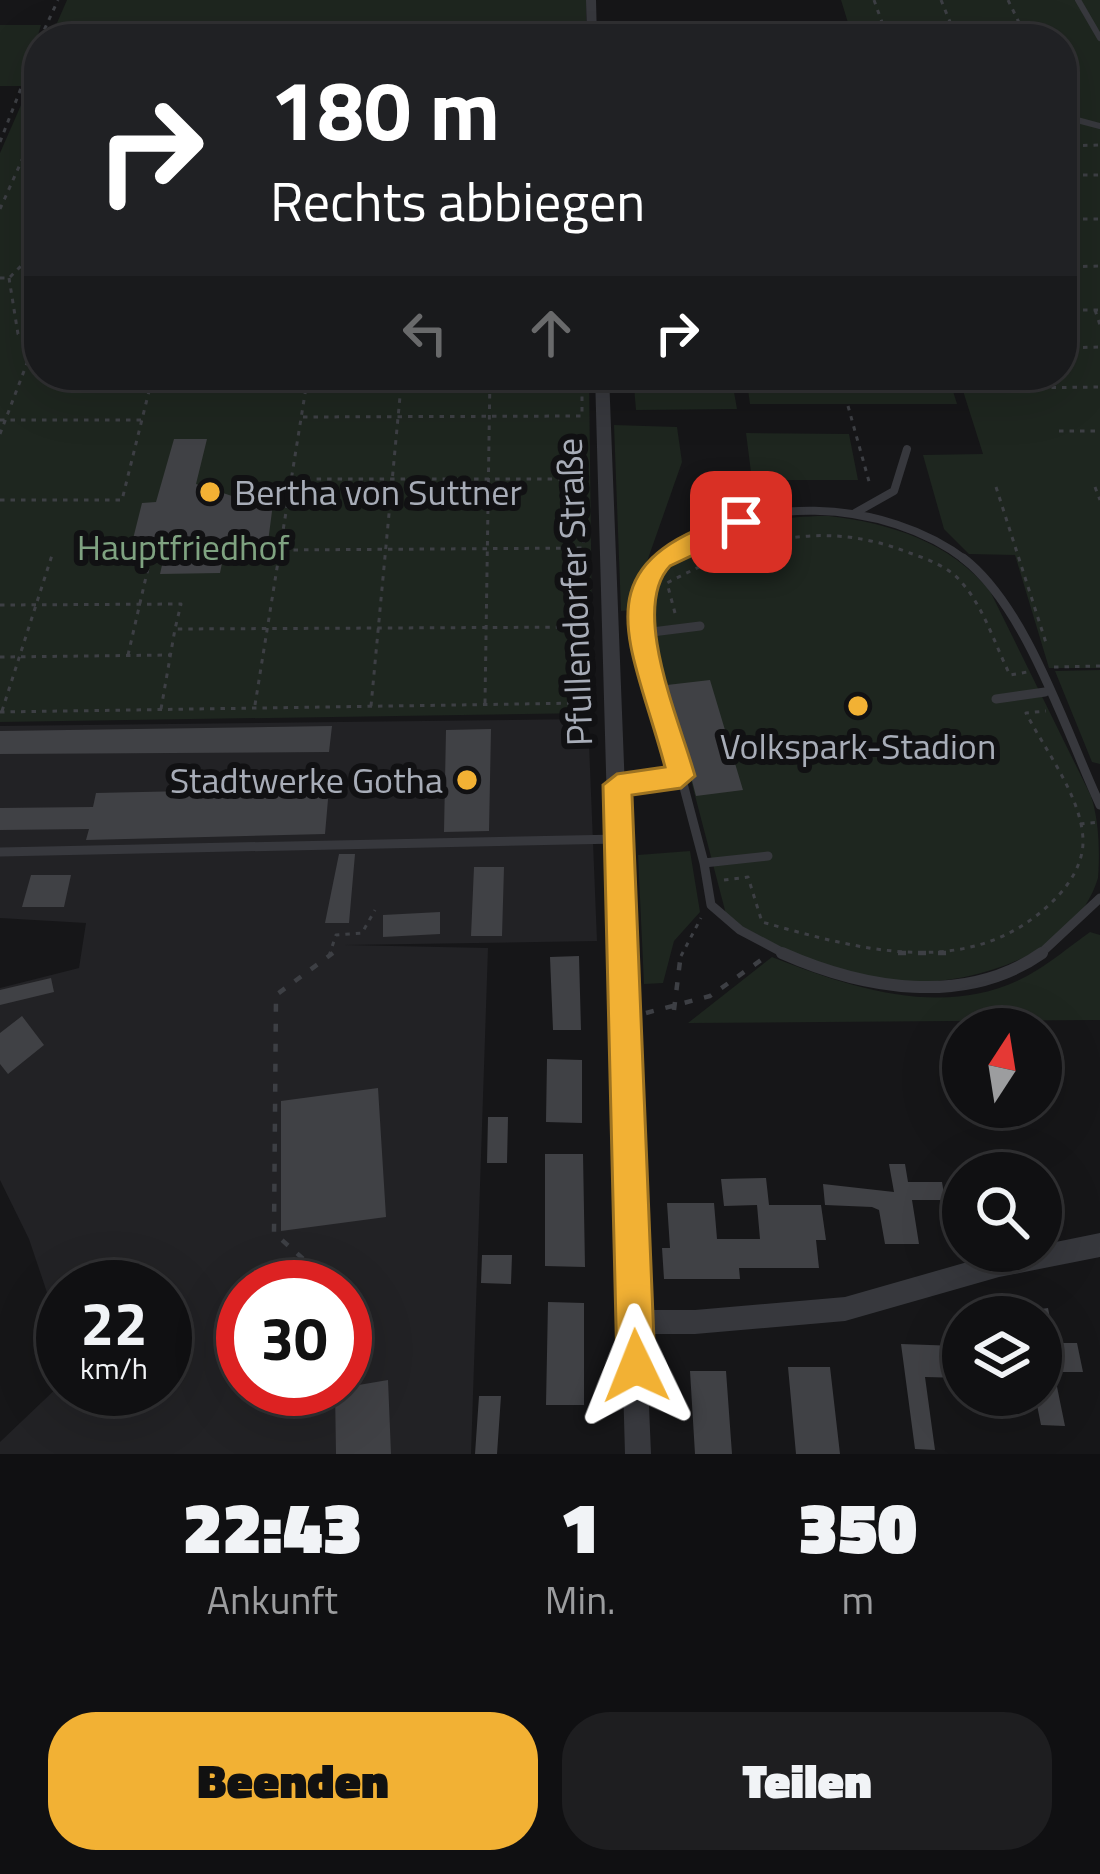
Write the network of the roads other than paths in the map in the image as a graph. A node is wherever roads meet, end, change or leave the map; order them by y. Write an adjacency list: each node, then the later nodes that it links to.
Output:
1 (1078, 0): 2 (lane)
2 (1100, 38)
3 (602, 390): 13 (street, Pfullendorfer Straße)
4 (908, 449): 5 (lane)
5 (879, 502): 6 (lane); 7 (lane)
6 (854, 513): 7 (lane); 9 (lane)
7 (885, 519): 10 (lane)
8 (700, 626): 9 (lane)
9 (644, 633): 12 (lane)
10 (1045, 692): 11 (lane); 14 (lane)
11 (996, 699)
12 (681, 776): 13 (lane); 18 (lane)
13 (617, 785): 15 (street, Pfullendorfer Straße)
14 (1100, 805)
15 (619, 839): 16 (lane); 21 (street, Pfullendorfer Straße)
16 (0, 852)
17 (768, 856): 18 (lane)
18 (704, 863): 19 (lane)
19 (1100, 898)
20 (1100, 1245): 21 (street)
21 (634, 1322): 22 (street, Pfullendorfer Straße)
22 (638, 1454)

